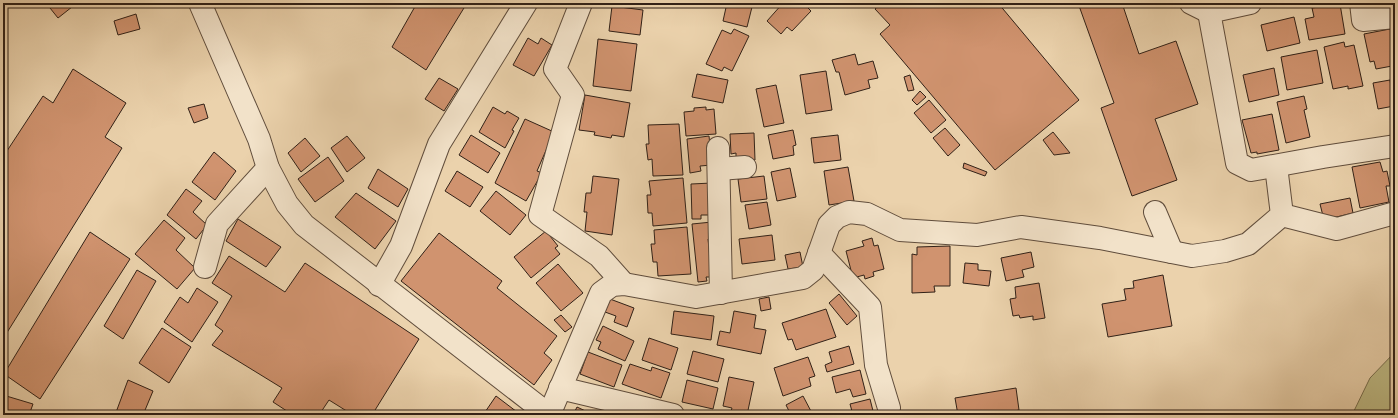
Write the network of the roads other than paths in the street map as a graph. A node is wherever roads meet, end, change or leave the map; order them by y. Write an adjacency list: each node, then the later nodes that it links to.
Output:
1 (200, 3): 12 (street)
2 (526, 3): 21 (street)
3 (581, 3): 20 (street)
4 (1250, 3): 6 (street)
5 (1360, 3): 7 (street)
6 (1200, 7): 10 (street)
7 (1395, 17)
8 (1395, 146): 10 (street)
9 (718, 148): 13 (street)
10 (1276, 166): 16 (street)
11 (745, 167): 13 (street)
12 (268, 168): 19 (street); 21 (street)
13 (718, 169): 22 (street)
14 (1155, 212): 17 (street)
15 (1395, 213): 16 (street)
16 (1282, 215): 17 (street)
17 (1172, 252): 18 (street)
18 (819, 253): 22 (street); 24 (street)
19 (205, 266)
20 (624, 284): 22 (street); 23 (street)
21 (379, 285): 25 (street)
22 (721, 293)
23 (560, 388): 25 (street); 26 (street)
24 (889, 408)
25 (549, 415)
26 (674, 415)

